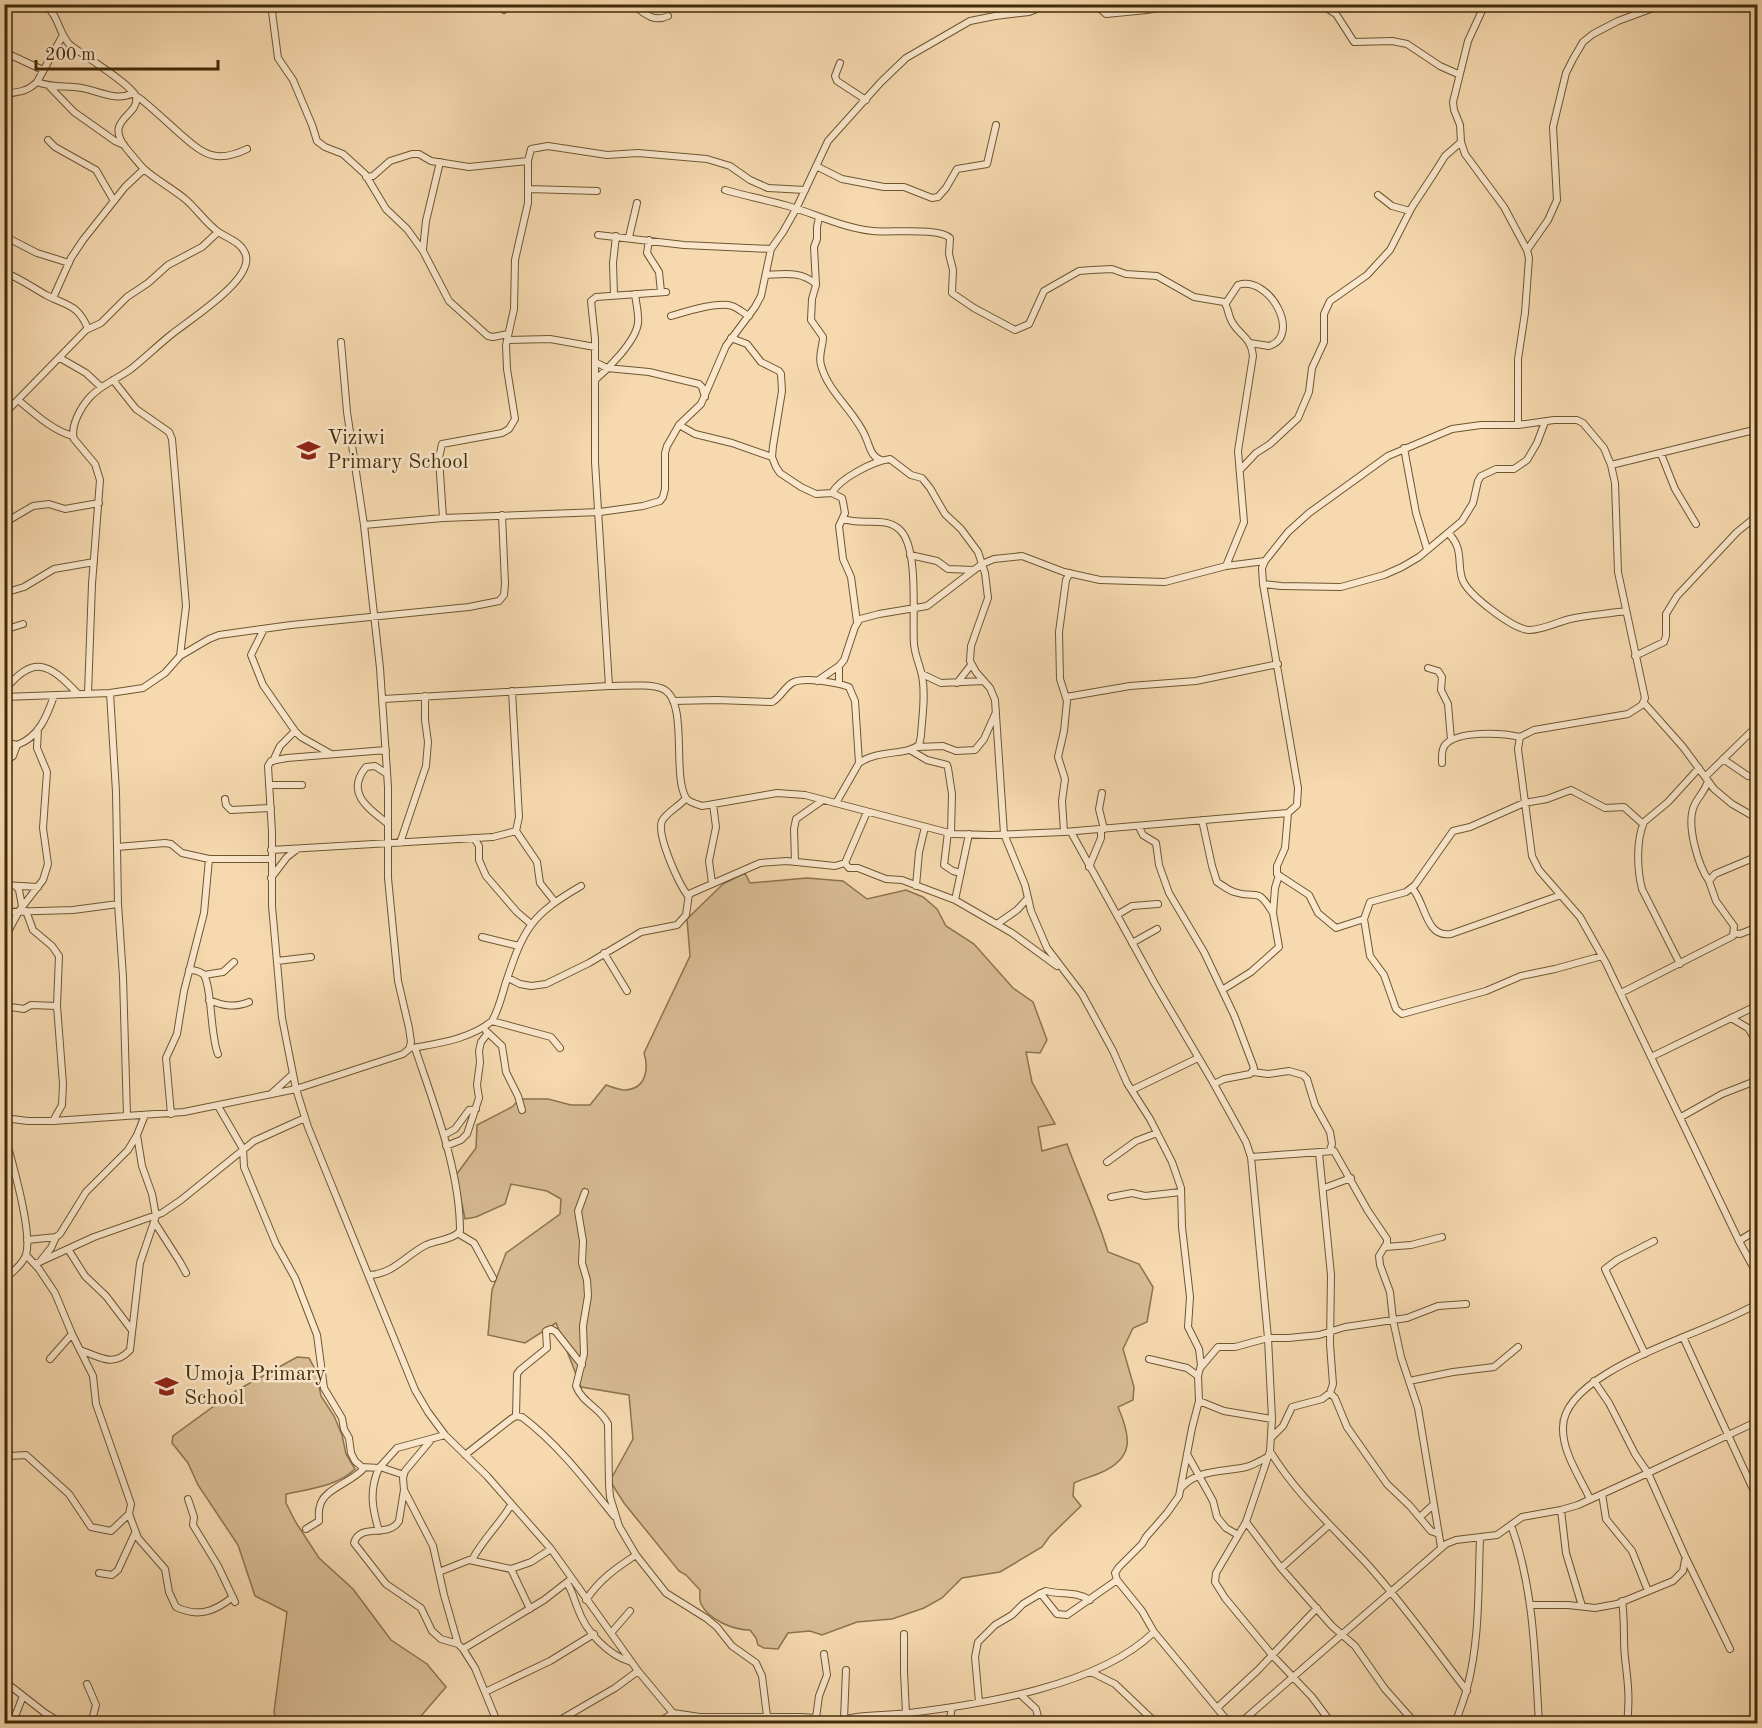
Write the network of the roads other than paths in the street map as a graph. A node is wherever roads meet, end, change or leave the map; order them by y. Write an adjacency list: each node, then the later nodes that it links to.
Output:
1 (44, 4): 13 (street)
2 (271, 4): 32 (street)
3 (498, 4): 11 (street)
4 (632, 4): 12 (street)
5 (1049, 4): 22 (street)
6 (1095, 4): 9 (street)
7 (1320, 4): 17 (street)
8 (1485, 4): 17 (street)
9 (1175, 5)
10 (1656, 7): 51 (street)
11 (504, 10)
12 (668, 16)
13 (63, 35): 16 (street); 21 (street)
14 (4, 52): 16 (street)
15 (840, 63): 22 (street)
16 (43, 70): 18 (street)
17 (1458, 74): 25 (street)
18 (37, 82): 19 (street); 20 (street)
19 (49, 86): 21 (street); 26 (street)
20 (4, 94)
21 (135, 95): 26 (street); 27 (street)
22 (866, 100): 30 (street)
23 (996, 125): 30 (street)
24 (48, 140): 38 (street)
25 (1461, 142): 41 (street); 51 (street)
26 (124, 146): 31 (street)
27 (247, 149)
28 (528, 160): 29 (street); 33 (street); 35 (street)
29 (440, 162): 32 (street); 50 (street)
30 (816, 166): 35 (street)
31 (144, 170): 38 (street); 43 (street)
32 (366, 177): 50 (street)
33 (528, 189): 36 (street); 63 (street)
34 (725, 190): 40 (street)
35 (805, 190): 40 (street)
36 (597, 191)
37 (1378, 195): 41 (street)
38 (114, 201): 52 (street)
39 (637, 203): 47 (street)
40 (796, 209): 42 (street); 49 (street)
41 (1410, 212): 87 (street)
42 (819, 217): 55 (street); 59 (street)
43 (218, 232): 62 (street); 71 (street)
44 (598, 235): 46 (street)
45 (4, 236): 52 (street)
46 (616, 236): 47 (street); 57 (street)
47 (630, 237): 48 (street)
48 (649, 240): 49 (street); 56 (street)
49 (771, 249): 54 (street)
50 (423, 250): 63 (street)
51 (1527, 250): 79 (street)
52 (69, 263): 58 (street)
53 (4, 272): 58 (street)
54 (766, 275): 55 (street); 61 (street)
55 (816, 285): 85 (street)
56 (635, 294): 57 (street); 70 (street)
57 (614, 296): 67 (street)
58 (53, 298): 62 (street)
59 (1226, 303): 66 (street); 66 (street)
60 (671, 316): 61 (street)
61 (748, 316): 64 (street)
62 (88, 329): 68 (street)
63 (507, 337): 67 (street); 93 (street)
64 (731, 338): 74 (street); 84 (street)
65 (341, 342): 97 (street)
66 (1250, 343): 87 (street)
67 (595, 347): 69 (street)
68 (60, 358): 73 (street); 75 (street)
69 (595, 362): 70 (street); 72 (street)
70 (608, 368): 72 (street); 74 (street)
71 (113, 380): 73 (street); 116 (street)
72 (595, 380): 90 (street)
73 (101, 387): 81 (street)
74 (705, 397): 78 (street)
75 (18, 400): 76 (street); 81 (street)
76 (4, 414)
77 (1545, 422): 79 (street); 86 (street); 98 (street)
78 (679, 425): 84 (street); 90 (street)
79 (1518, 425): 82 (street)
80 (1758, 429): 83 (street)
81 (73, 436): 89 (street)
82 (1404, 448): 99 (street); 101 (street)
83 (1661, 454): 86 (street); 96 (street)
84 (772, 457): 88 (street)
85 (882, 460): 88 (street); 103 (street)
86 (1611, 465): 110 (street)
87 (1240, 470): 104 (street)
88 (832, 493): 94 (street)
89 (99, 503): 95 (street); 102 (street)
90 (600, 512): 91 (street); 127 (street)
91 (502, 515): 93 (street); 111 (street)
92 (1758, 515): 117 (street)
93 (443, 518): 97 (street)
94 (844, 519): 100 (street); 112 (street)
95 (4, 523)
96 (1696, 524)
97 (364, 525): 111 (street)
98 (1448, 533): 99 (street); 110 (street)
99 (1427, 549): 107 (street)
100 (910, 555): 105 (street); 109 (street)
101 (1264, 561): 104 (street); 107 (street)
102 (94, 562): 108 (street); 130 (street)
103 (982, 564): 105 (street); 106 (street); 119 (street)
104 (1226, 566): 106 (street)
105 (974, 570): 109 (street)
106 (1070, 573): 136 (street)
107 (1263, 584): 118 (street)
108 (4, 593)
109 (913, 610): 112 (street); 122 (street)
110 (1625, 611): 117 (street)
111 (374, 616): 114 (street); 137 (street)
112 (857, 622): 120 (street)
113 (23, 624): 115 (street)
114 (264, 629): 116 (street); 143 (street)
115 (4, 630)
116 (180, 656): 131 (street)
117 (1635, 656): 139 (street)
118 (1278, 664): 136 (street); 171 (street)
119 (971, 665): 124 (street); 125 (street)
120 (838, 666): 123 (street); 126 (street)
121 (1428, 668): 145 (street)
122 (922, 674): 125 (street); 148 (street)
123 (817, 681): 126 (street); 138 (street)
124 (984, 681): 125 (street); 140 (street)
125 (957, 683)
126 (839, 684): 154 (street)
127 (609, 686): 129 (street); 138 (street)
128 (4, 691): 132 (street)
129 (512, 691): 134 (street); 179 (street)
130 (88, 693): 131 (street); 132 (street)
131 (110, 693): 187 (street)
132 (78, 694): 133 (street)
133 (54, 696): 135 (street); 142 (street)
134 (425, 696): 137 (street); 185 (street)
135 (4, 697)
136 (1066, 697): 180 (street)
137 (383, 699): 149 (street)
138 (673, 701): 163 (street)
139 (1644, 703): 144 (street); 156 (street)
140 (996, 712): 148 (street); 183 (street)
141 (1758, 725): 151 (street)
142 (38, 729): 147 (street); 205 (street)
143 (295, 731): 150 (street); 152 (street)
144 (1521, 737): 145 (street); 167 (street)
145 (1451, 740): 155 (street)
146 (4, 742): 147 (street)
147 (17, 745): 153 (street)
148 (913, 748): 154 (street); 181 (street)
149 (386, 750): 150 (street); 157 (street)
150 (331, 754): 152 (street)
151 (1723, 759): 158 (street); 159 (street)
152 (273, 760): 160 (street)
153 (5, 761)
154 (859, 763): 166 (street)
155 (1442, 763)
156 (1699, 768): 159 (street); 175 (street)
157 (387, 774): 174 (street); 174 (street)
158 (1748, 776)
159 (1706, 779): 172 (street); 199 (street)
160 (269, 785): 161 (street); 169 (street)
161 (302, 785)
162 (1102, 793): 178 (street)
163 (686, 798): 168 (street); 208 (street)
164 (225, 799): 169 (street)
165 (823, 800): 166 (street); 168 (street); 193 (street)
166 (836, 803): 170 (street)
167 (1524, 803): 175 (street); 206 (street); 207 (street)
168 (713, 804): 200 (street)
169 (271, 808): 188 (street)
170 (867, 812): 176 (street); 194 (street)
171 (1288, 813): 173 (street); 197 (street)
172 (1758, 819)
173 (1202, 820): 177 (street); 216 (street)
174 (387, 823): 186 (street)
175 (1643, 824): 233 (street)
176 (925, 827): 181 (street); 204 (street)
177 (1139, 827): 178 (street); 238 (street)
178 (1103, 829): 180 (street); 195 (street)
179 (516, 831): 184 (street); 211 (street)
180 (1067, 832): 183 (street); 195 (street)
181 (950, 833): 182 (street); 196 (street)
182 (969, 834): 183 (street); 196 (street)
183 (1004, 834): 209 (street)
184 (474, 838): 185 (street); 219 (street)
185 (400, 843): 186 (street)
186 (387, 844): 189 (street); 250 (street)
187 (117, 847): 192 (street); 212 (street)
188 (272, 850): 189 (street); 191 (street)
189 (296, 850): 198 (street)
190 (1758, 856): 199 (street)
191 (272, 859): 192 (street); 198 (street)
192 (209, 860): 234 (street)
193 (795, 862): 194 (street); 200 (street)
194 (845, 863): 204 (street)
195 (1089, 867): 217 (street)
196 (961, 873): 210 (street)
197 (1279, 875): 216 (street); 218 (street)
198 (271, 879): 231 (street)
199 (1709, 881): 223 (street)
200 (712, 883): 208 (street)
201 (4, 885): 202 (street)
202 (16, 886): 205 (street); 214 (street)
203 (581, 886): 211 (street)
204 (916, 886): 210 (street)
205 (38, 887): 214 (street)
206 (1412, 888): 207 (street); 218 (street)
207 (1561, 895): 229 (street)
208 (688, 896): 228 (street)
209 (1028, 898): 220 (street); 235 (street)
210 (955, 900): 220 (street)
211 (555, 902): 219 (street)
212 (118, 904): 214 (street); 267 (street)
213 (1158, 904): 217 (street)
214 (22, 909): 215 (street); 225 (street); 245 (street)
215 (4, 912)
216 (1273, 913): 238 (street)
217 (1117, 915): 226 (street)
218 (1365, 919): 229 (street)
219 (531, 924): 227 (street)
220 (997, 924): 235 (street)
221 (1758, 927): 223 (street)
222 (1157, 929): 226 (street)
223 (1734, 933): 233 (street)
224 (482, 937): 227 (street)
225 (4, 939)
226 (1132, 943): 254 (street)
227 (519, 946): 237 (street)
228 (604, 953): 237 (street); 239 (street)
229 (1602, 956): 240 (street)
230 (310, 957): 231 (street)
231 (277, 961): 256 (street)
232 (234, 962): 236 (street)
233 (1680, 964): 240 (street)
234 (189, 970): 236 (street); 265 (street)
235 (1061, 970): 260 (street)
236 (204, 975): 241 (street)
237 (508, 978): 247 (street)
238 (1222, 990): 255 (street)
239 (627, 991)
240 (1621, 993): 253 (street)
241 (209, 1000): 242 (street); 252 (street)
242 (249, 1002)
243 (1758, 1005): 246 (street)
244 (4, 1006): 245 (street)
245 (57, 1006): 271 (street)
246 (1731, 1018): 249 (street); 253 (street)
247 (492, 1022): 248 (street); 251 (street)
248 (485, 1031): 250 (street); 263 (street); 264 (street)
249 (1758, 1044)
250 (412, 1048): 259 (street); 275 (street)
251 (560, 1048)
252 (218, 1054)
253 (1651, 1057): 268 (street)
254 (1198, 1058): 258 (street); 260 (street)
255 (1253, 1072): 258 (street); 278 (street)
256 (293, 1074): 259 (street); 261 (street)
257 (1758, 1080): 268 (street)
258 (1214, 1084): 280 (street)
259 (296, 1089): 261 (street); 270 (street)
260 (1132, 1090): 273 (street)
261 (271, 1094): 262 (street)
262 (218, 1106): 265 (street); 277 (street)
263 (476, 1109): 275 (street); 276 (street)
264 (522, 1110)
265 (171, 1114): 266 (street)
266 (145, 1115): 267 (street); 274 (street)
267 (127, 1116): 271 (street)
268 (1681, 1117): 294 (street)
269 (4, 1118): 271 (street)
270 (305, 1118): 277 (street); 300 (street)
271 (53, 1121)
272 (4, 1132): 292 (street)
273 (1157, 1133): 281 (street); 285 (street)
274 (137, 1135): 287 (street); 290 (street)
275 (444, 1136): 276 (street)
276 (446, 1146): 289 (street)
277 (243, 1149): 287 (street); 336 (street)
278 (1330, 1150): 279 (street); 282 (street)
279 (1319, 1153): 280 (street); 283 (street)
280 (1251, 1157): 311 (street)
281 (1107, 1162)
282 (1351, 1178): 283 (street); 295 (street)
283 (1323, 1188): 308 (street)
284 (585, 1192): 317 (street)
285 (1180, 1192): 286 (street); 318 (street)
286 (1111, 1197)
287 (155, 1219): 296 (street); 299 (street); 307 (street)
288 (1758, 1229): 294 (street)
289 (459, 1234): 300 (street); 302 (street)
290 (56, 1237): 292 (street); 298 (street)
291 (1442, 1237): 295 (street)
292 (27, 1240): 297 (street)
293 (1654, 1241): 314 (street)
294 (1738, 1241): 301 (street)
295 (1385, 1247): 306 (street)
296 (68, 1249): 298 (street); 307 (street)
297 (26, 1255): 298 (street); 303 (street)
298 (37, 1263): 309 (street)
299 (186, 1273)
300 (369, 1275): 327 (street)
301 (1758, 1276)
302 (493, 1278)
303 (4, 1280)
304 (1466, 1304): 306 (street)
305 (1758, 1304): 310 (street)
306 (1393, 1320): 308 (street); 320 (street)
307 (131, 1329): 313 (street)
308 (1330, 1332): 311 (street); 322 (street)
309 (72, 1334): 313 (street); 315 (street)
310 (1683, 1337): 314 (street); 328 (street)
311 (1268, 1338): 318 (street); 325 (street)
312 (1518, 1347): 320 (street)
313 (80, 1350): 349 (street)
314 (1646, 1354): 321 (street)
315 (50, 1359)
316 (1149, 1359): 319 (street)
317 (582, 1365): 324 (street); 351 (street)
318 (1201, 1367): 319 (street)
319 (1198, 1376): 323 (street)
320 (1409, 1381): 347 (street)
321 (1594, 1381): 337 (street); 344 (street)
322 (1330, 1393): 329 (street); 350 (street)
323 (1199, 1401): 325 (street); 332 (street)
324 (516, 1416): 334 (street); 351 (street)
325 (1272, 1419): 329 (street)
326 (1758, 1420): 328 (street)
327 (445, 1435): 330 (street); 334 (street)
328 (1727, 1435): 337 (street); 345 (street)
329 (1271, 1438): 333 (street)
330 (432, 1439): 335 (street); 338 (street)
331 (4, 1444): 349 (street)
332 (1187, 1454): 339 (street); 340 (street)
333 (1269, 1454): 339 (street); 352 (street); 353 (street)
334 (465, 1455): 346 (street)
335 (379, 1467): 336 (street); 338 (street); 356 (street)
336 (364, 1468): 355 (street)
337 (1648, 1473): 342 (street); 364 (street)
338 (404, 1475): 341 (street)
339 (1198, 1476): 340 (street); 359 (street)
340 (1181, 1488): 370 (street)
341 (404, 1490): 356 (street); 368 (street)
342 (1602, 1494): 344 (street); 372 (street)
343 (188, 1499): 357 (street)
344 (1590, 1499): 348 (street)
345 (1758, 1500)
346 (511, 1505): 362 (street); 365 (street)
347 (1433, 1505): 350 (street); 358 (street)
348 (1561, 1510): 354 (street); 379 (street)
349 (129, 1514): 357 (street)
350 (1420, 1517): 358 (street)
351 (617, 1520): 363 (street)
352 (1246, 1522): 359 (street); 366 (street)
353 (1329, 1525): 366 (street); 373 (street)
354 (1511, 1525): 360 (street); 378 (street)
355 (306, 1529)
356 (379, 1531): 388 (street)
357 (135, 1533): 369 (street)
358 (1439, 1534): 361 (street)
359 (1238, 1535): 391 (street)
360 (1480, 1538): 361 (street); 399 (street)
361 (1441, 1547): 373 (street)
362 (551, 1549): 367 (street); 371 (street)
363 (636, 1555): 375 (street); 408 (street)
364 (1685, 1556): 372 (street); 389 (street)
365 (472, 1560): 367 (street); 368 (street)
366 (1281, 1568): 380 (street)
367 (511, 1569): 381 (street)
368 (439, 1572): 388 (street)
369 (99, 1573)
370 (1117, 1580): 376 (street); 383 (street)
371 (569, 1581): 375 (street); 381 (street); 385 (street)
372 (1648, 1591): 377 (street)
373 (1391, 1592): 387 (street); 399 (street)
374 (1039, 1595): 376 (street); 376 (street); 403 (street)
375 (586, 1600): 384 (street)
376 (1089, 1600)
377 (1622, 1601): 379 (street); 431 (street)
378 (1531, 1605): 379 (street); 430 (street)
379 (1582, 1606)
380 (1317, 1608): 387 (street); 391 (street)
381 (530, 1609): 388 (street)
382 (630, 1611): 384 (street)
383 (1154, 1632): 395 (street); 405 (street)
384 (610, 1633): 392 (street)
385 (594, 1634): 392 (street); 400 (street)
386 (904, 1634): 407 (street)
387 (1341, 1634): 396 (street); 428 (street)
388 (460, 1647): 400 (street)
389 (1730, 1649)
390 (824, 1654): 409 (street)
391 (1272, 1656): 396 (street); 405 (street)
392 (632, 1662): 394 (street)
393 (846, 1670): 410 (street)
394 (638, 1671): 406 (street); 416 (street)
395 (1091, 1672): 401 (street); 424 (street)
396 (1294, 1676): 426 (street); 427 (street)
397 (4, 1681): 402 (street)
398 (87, 1684): 414 (street)
399 (1467, 1691): 429 (street)
400 (485, 1692): 415 (street)
401 (1021, 1695): 403 (street); 423 (street)
402 (23, 1696): 412 (street); 413 (street)
403 (980, 1702): 404 (street)
404 (952, 1707): 407 (street); 422 (street)
405 (1216, 1708): 425 (street)
406 (673, 1713): 411 (street); 417 (street); 418 (street)
407 (905, 1713): 410 (street); 421 (street)
408 (766, 1716): 409 (street); 411 (street)
409 (816, 1718): 419 (street)
410 (843, 1719): 420 (street)
411 (751, 1720)
412 (12, 1724)
413 (63, 1724)
414 (91, 1724)
415 (498, 1724)
416 (553, 1724)
417 (656, 1724)
418 (675, 1724)
419 (823, 1724)
420 (832, 1724)
421 (906, 1724)
422 (949, 1724)
423 (1040, 1724)
424 (1157, 1724)
425 (1230, 1724)
426 (1239, 1724)
427 (1332, 1724)
428 (1416, 1724)
429 (1455, 1724)
430 (1539, 1724)
431 (1627, 1724)

